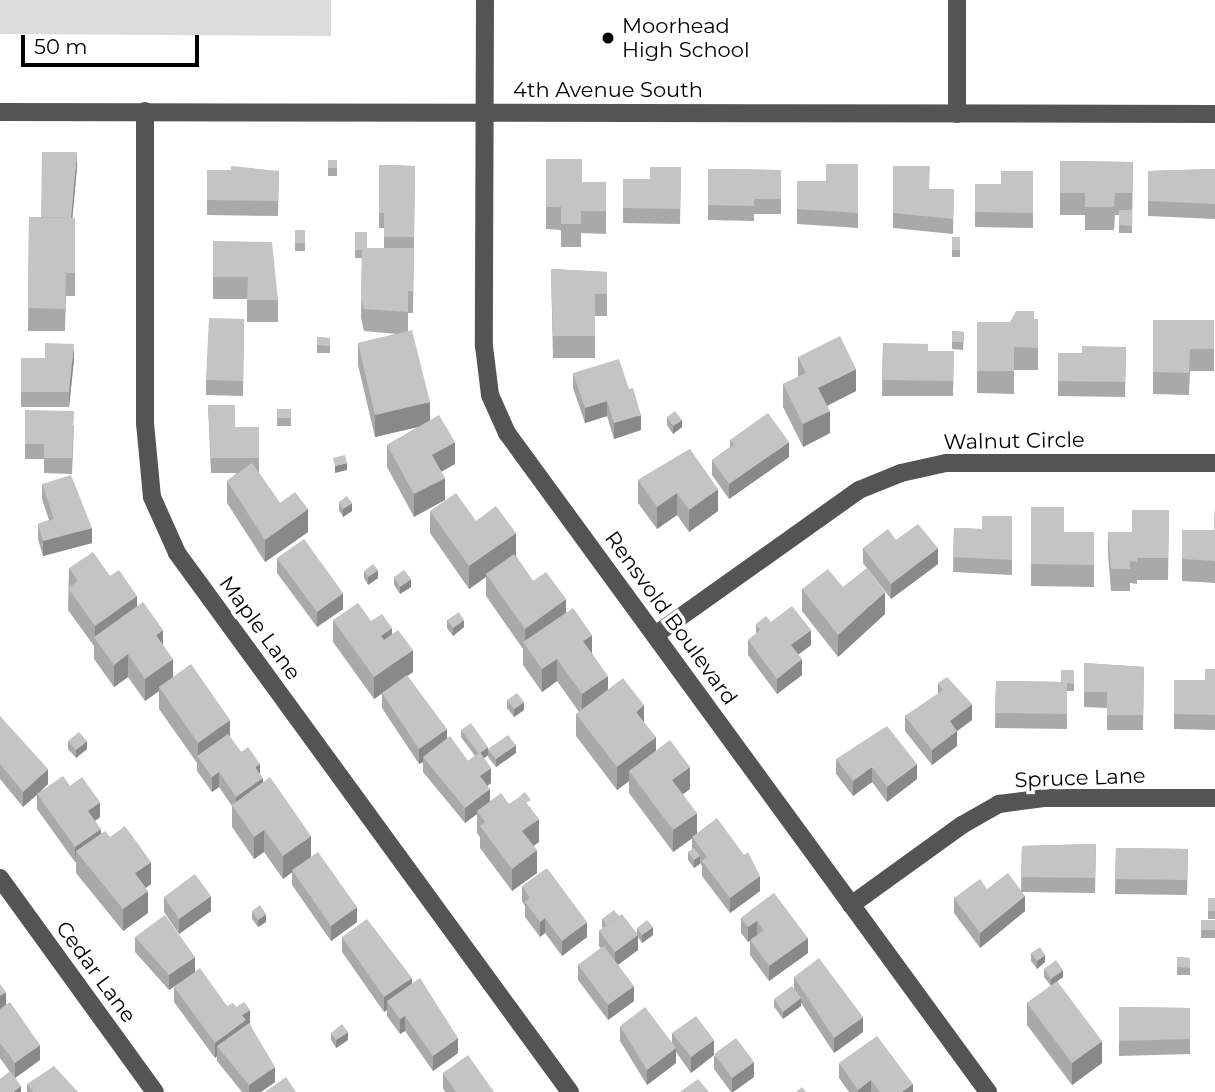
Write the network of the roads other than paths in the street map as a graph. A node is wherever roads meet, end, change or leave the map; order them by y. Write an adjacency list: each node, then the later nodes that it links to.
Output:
1 (485, 0): 5 (street, Rensvold Boulevard)
2 (957, 0): 6 (street)
3 (145, 111): 4 (street, 4th Avenue South); 5 (street, 4th Avenue South); 14 (street, Maple Lane)
4 (0, 112)
5 (483, 113): 6 (street, 4th Avenue South); 9 (street, Rensvold Boulevard)
6 (957, 114): 7 (street, 4th Avenue South)
7 (1215, 114)
8 (1215, 463): 9 (street, Walnut Circle)
9 (655, 635): 12 (street, Rensvold Boulevard)
10 (1215, 798): 12 (street, Spruce Lane)
11 (0, 878): 13 (street, Cedar Lane)
12 (851, 905): 15 (street, Rensvold Boulevard)
13 (155, 1092)
14 (570, 1092)
15 (988, 1092)

